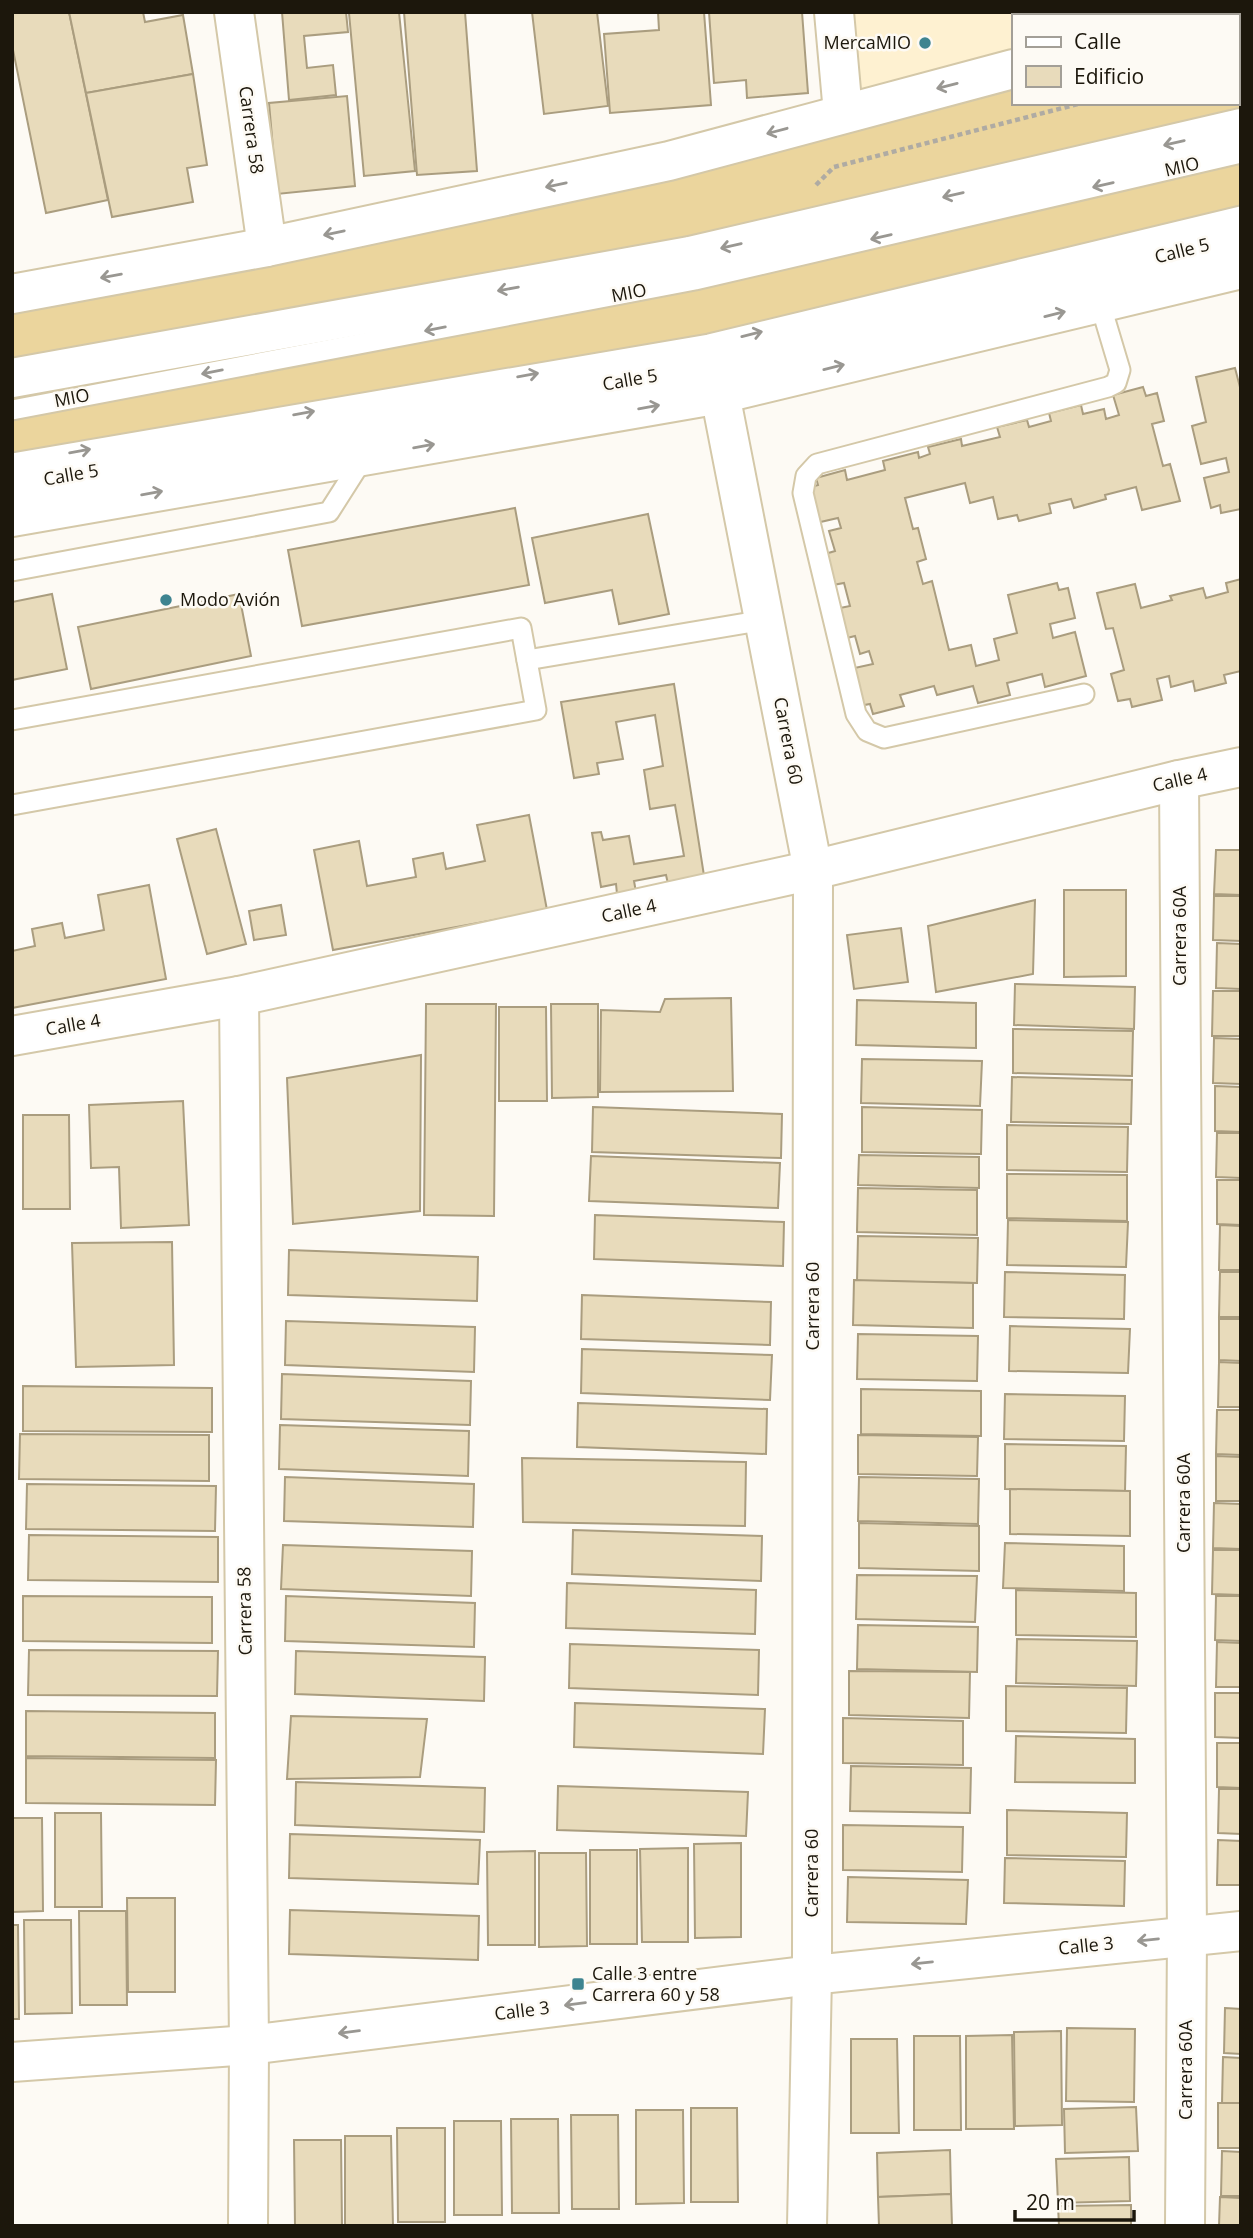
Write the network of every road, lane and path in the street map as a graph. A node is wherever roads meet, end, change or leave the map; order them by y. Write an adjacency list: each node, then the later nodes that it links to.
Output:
1 (234, 12): 9 (street, Carrera 58)
2 (834, 12): 4 (street)
3 (1012, 69): 4 (street, one-way to 4)
4 (843, 113): 9 (street, one-way to 9)
5 (1241, 128): 13 (street, one-way to 13)
6 (1241, 153): 15 (lane, MIO, one-way to 15)
7 (1241, 216): 17 (lane, one-way to 7)
8 (1241, 237): 18 (street, Calle 5)
9 (267, 247): 11 (street, one-way to 11)
10 (1241, 269): 12 (street, Calle 5)
11 (14, 288)
12 (1100, 303): 14 (street, Calle 5, one-way to 12); 23 (lane)
13 (12, 378)
14 (720, 394): 16 (street, Calle 5, one-way to 14); 21 (street, Carrera 60)
15 (12, 410)
16 (365, 456): 19 (street, Calle 5, one-way to 16); 20 (lane)
17 (12, 463)
18 (12, 485)
19 (12, 517)
20 (12, 571)
21 (764, 620): 22 (lane); 28 (street, Carrera 60)
22 (527, 660): 24 (lane); 27 (lane)
23 (1084, 694)
24 (12, 720)
25 (1241, 767): 26 (street, Calle 4)
26 (1179, 780): 28 (street, Calle 4); 32 (street, Carrera 60A)
27 (12, 805)
28 (813, 870): 29 (street, Calle 4); 33 (street, Carrera 60)
29 (239, 996): 30 (street, Calle 4); 34 (street, Carrera 58)
30 (12, 1036)
31 (1241, 1931): 32 (street, Calle 3)
32 (1187, 1936): 33 (street, Calle 3, one-way to 33); 38 (street, Carrera 60A)
33 (812, 1975): 34 (street, Calle 3, one-way to 34); 37 (street, Carrera 60)
34 (249, 2045): 35 (street, Calle 3); 36 (street, Carrera 58)
35 (12, 2062)
36 (248, 2226)
37 (807, 2226)
38 (1185, 2226)

